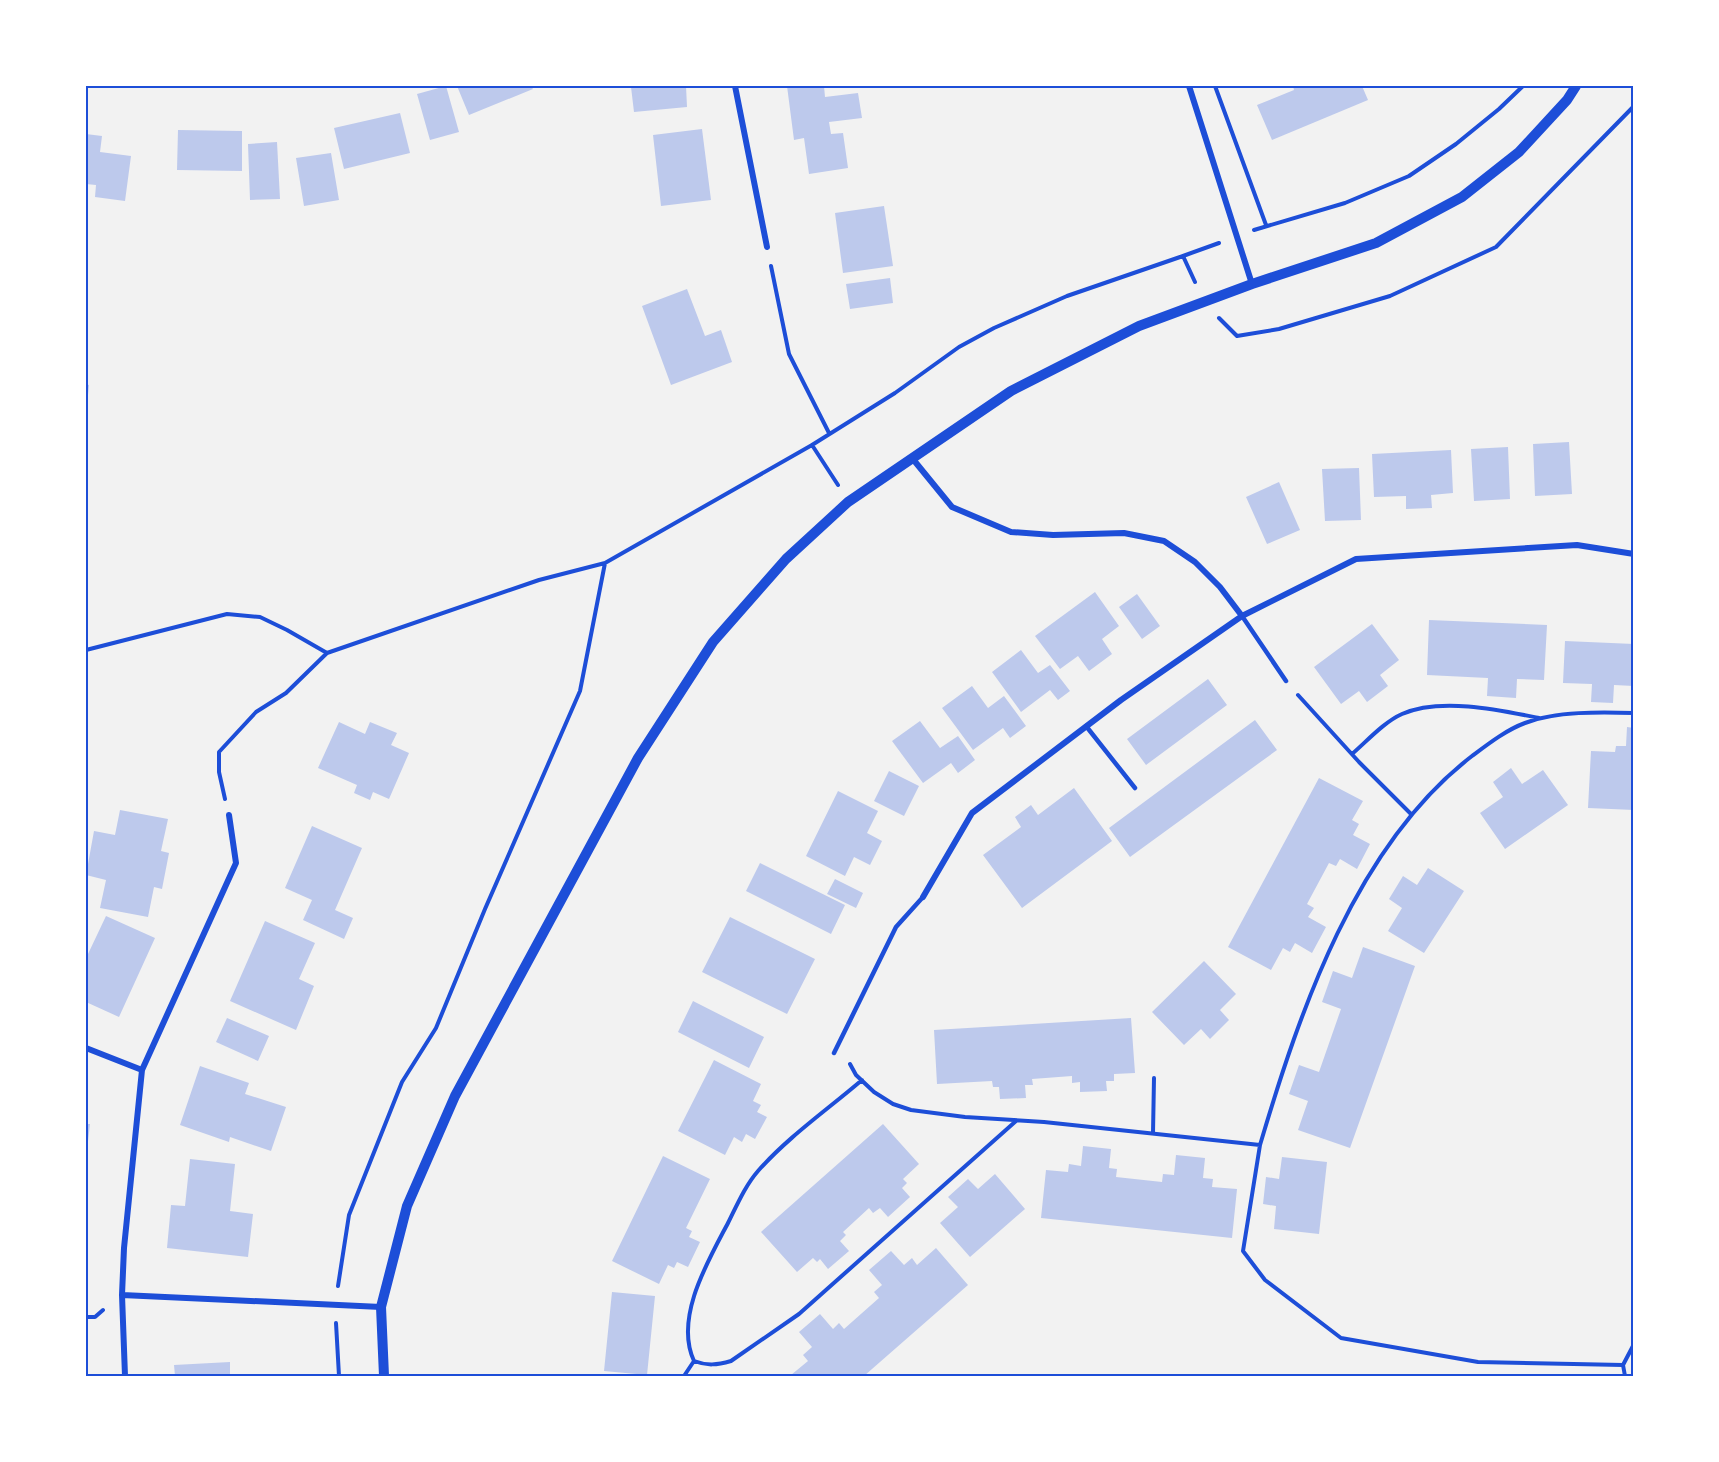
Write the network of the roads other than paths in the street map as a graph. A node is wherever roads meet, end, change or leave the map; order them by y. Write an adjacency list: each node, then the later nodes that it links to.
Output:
1 (735, 86): 4 (street)
2 (1189, 86): 5 (street)
3 (1576, 86): 5 (street)
4 (767, 247)
5 (1252, 284): 6 (street)
6 (911, 458): 8 (street); 18 (street)
7 (1634, 554): 8 (street)
8 (1242, 616): 9 (lane); 10 (street)
9 (1286, 681)
10 (1086, 726): 11 (lane); 13 (street)
11 (1135, 788)
12 (229, 815): 16 (street)
13 (923, 897): 15 (lane)
14 (86, 1048): 16 (street)
15 (834, 1053)
16 (142, 1070): 17 (street)
17 (122, 1295): 18 (street); 19 (street)
18 (381, 1306): 20 (street)
19 (125, 1377)
20 (384, 1377)

